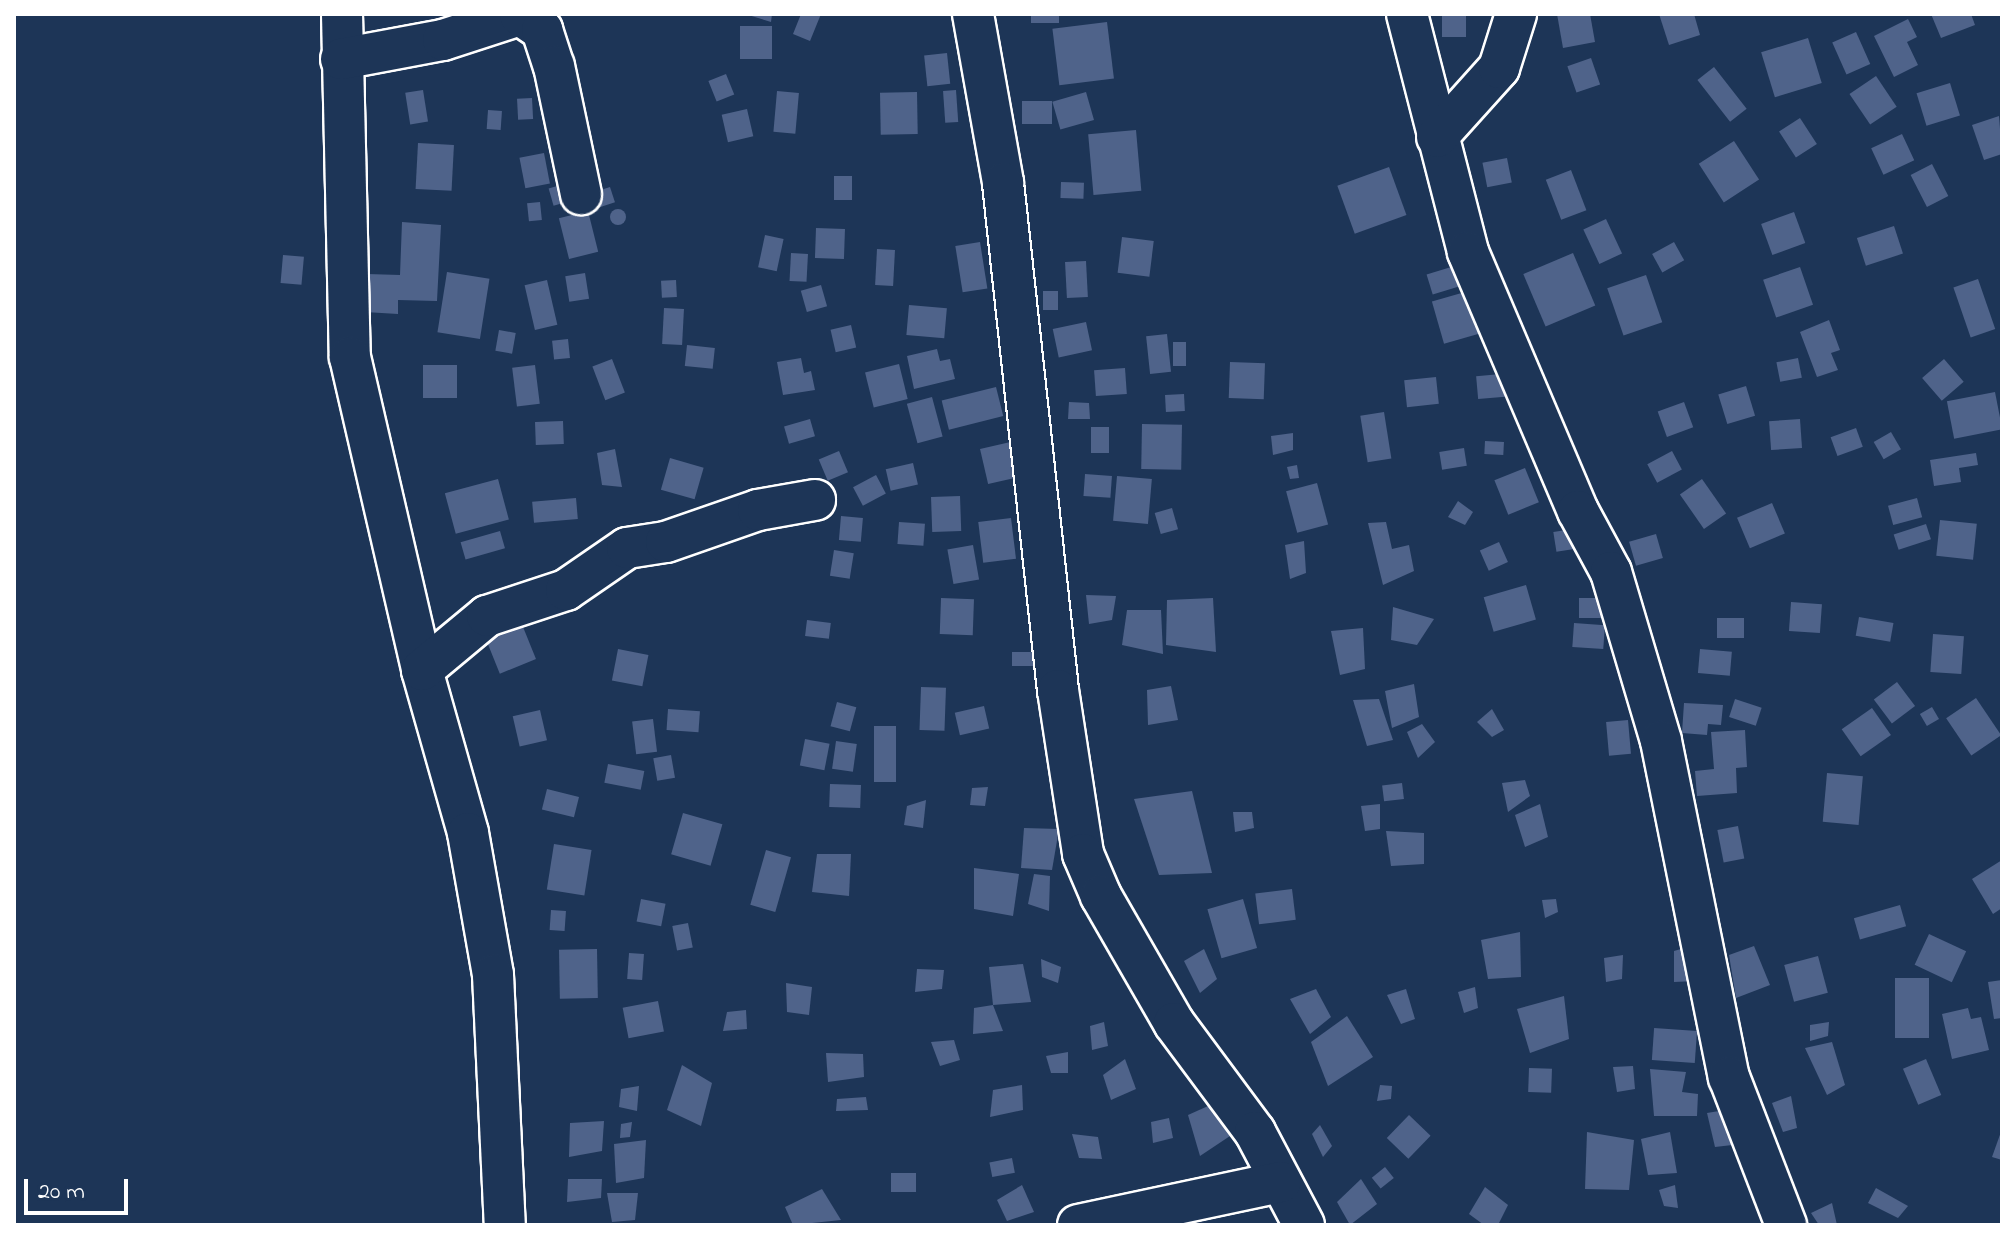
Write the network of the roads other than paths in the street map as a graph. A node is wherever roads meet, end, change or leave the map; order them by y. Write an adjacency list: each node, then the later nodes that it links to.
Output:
1 (342, 14): 5 (street)
2 (973, 14): 10 (street)
3 (1407, 14): 6 (street)
4 (1516, 14): 6 (street)
5 (341, 59): 7 (street); 9 (street)
6 (1437, 137): 14 (street)
7 (581, 194)
8 (815, 500): 9 (street)
9 (422, 670): 11 (street)
10 (1280, 1182): 12 (street); 13 (street)
11 (505, 1225)
12 (1078, 1225)
13 (1304, 1225)
14 (1786, 1225)

